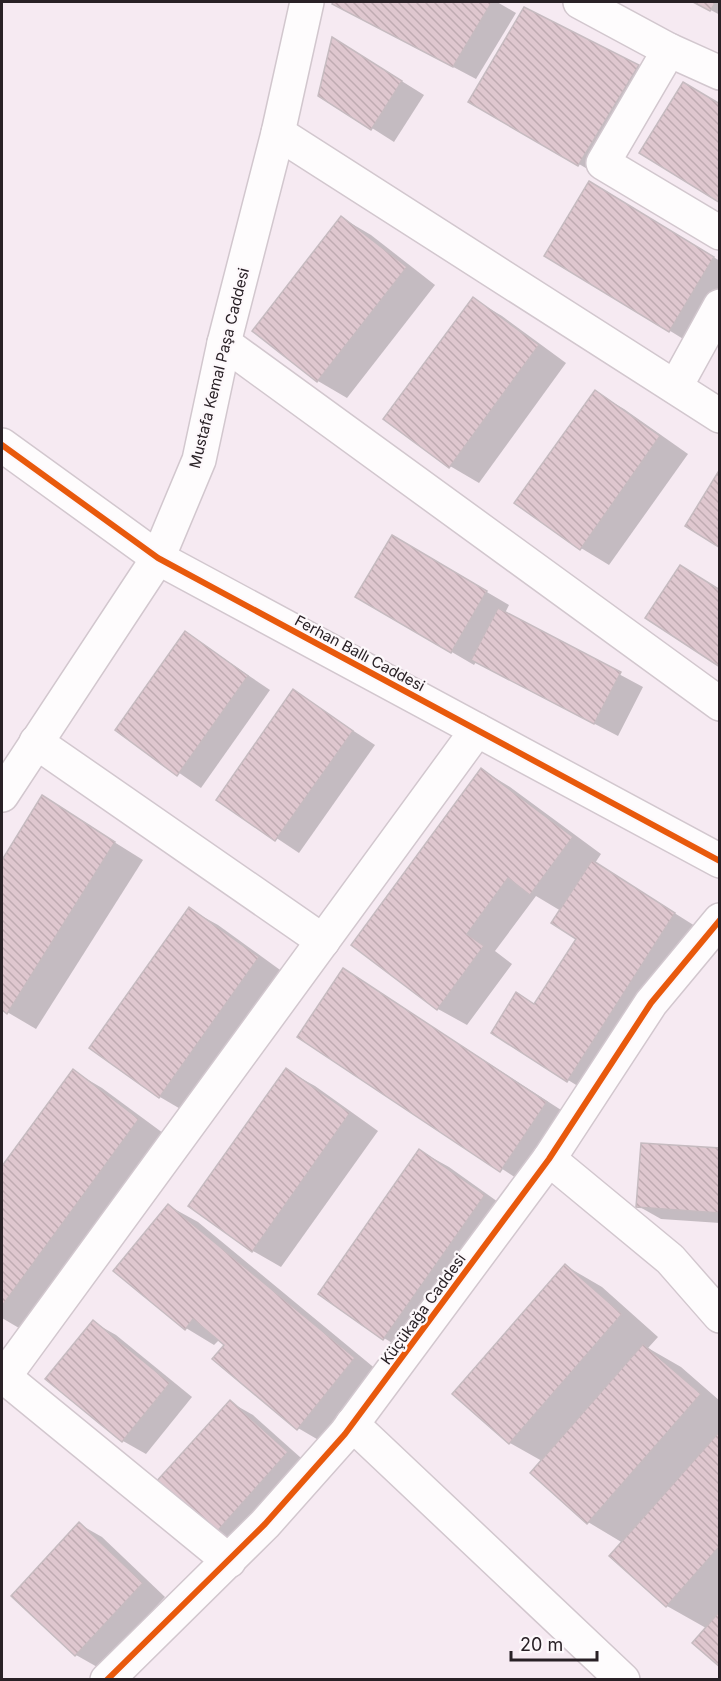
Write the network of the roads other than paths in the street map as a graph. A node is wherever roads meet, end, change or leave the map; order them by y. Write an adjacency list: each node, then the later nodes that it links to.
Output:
1 (307, 2): 5 (street, Mustafa Kemal Paşa Caddesi)
2 (580, 2): 3 (street)
3 (669, 50): 4 (street); 6 (street)
4 (720, 73)
5 (278, 133): 8 (street, Mustafa Kemal Paşa Caddesi); 9 (street)
6 (720, 233)
7 (720, 306): 9 (street)
8 (224, 343): 12 (street, Mustafa Kemal Paşa Caddesi); 13 (street)
9 (676, 386): 10 (street)
10 (720, 416)
11 (2, 445): 12 (street, Ferhan Ballı Caddesi)
12 (158, 558): 14 (street, Ferhan Ballı Caddesi); 15 (street, Mustafa Kemal Paşa Caddesi)
13 (720, 704)
14 (477, 730): 17 (street, Ferhan Ballı Caddesi); 19 (street)
15 (36, 742): 16 (street, Mustafa Kemal Paşa Caddesi); 19 (street)
16 (2, 795)
17 (720, 861)
18 (720, 920): 20 (street, Küçükağa Caddesi)
19 (323, 941): 22 (street)
20 (549, 1159): 21 (street); 23 (street, Küçükağa Caddesi)
21 (720, 1316)
22 (3, 1376): 24 (street)
23 (352, 1424): 24 (street, Küçükağa Caddesi); 26 (street)
24 (229, 1561): 25 (street, Küçükağa Caddesi)
25 (106, 1680)
26 (623, 1680)

